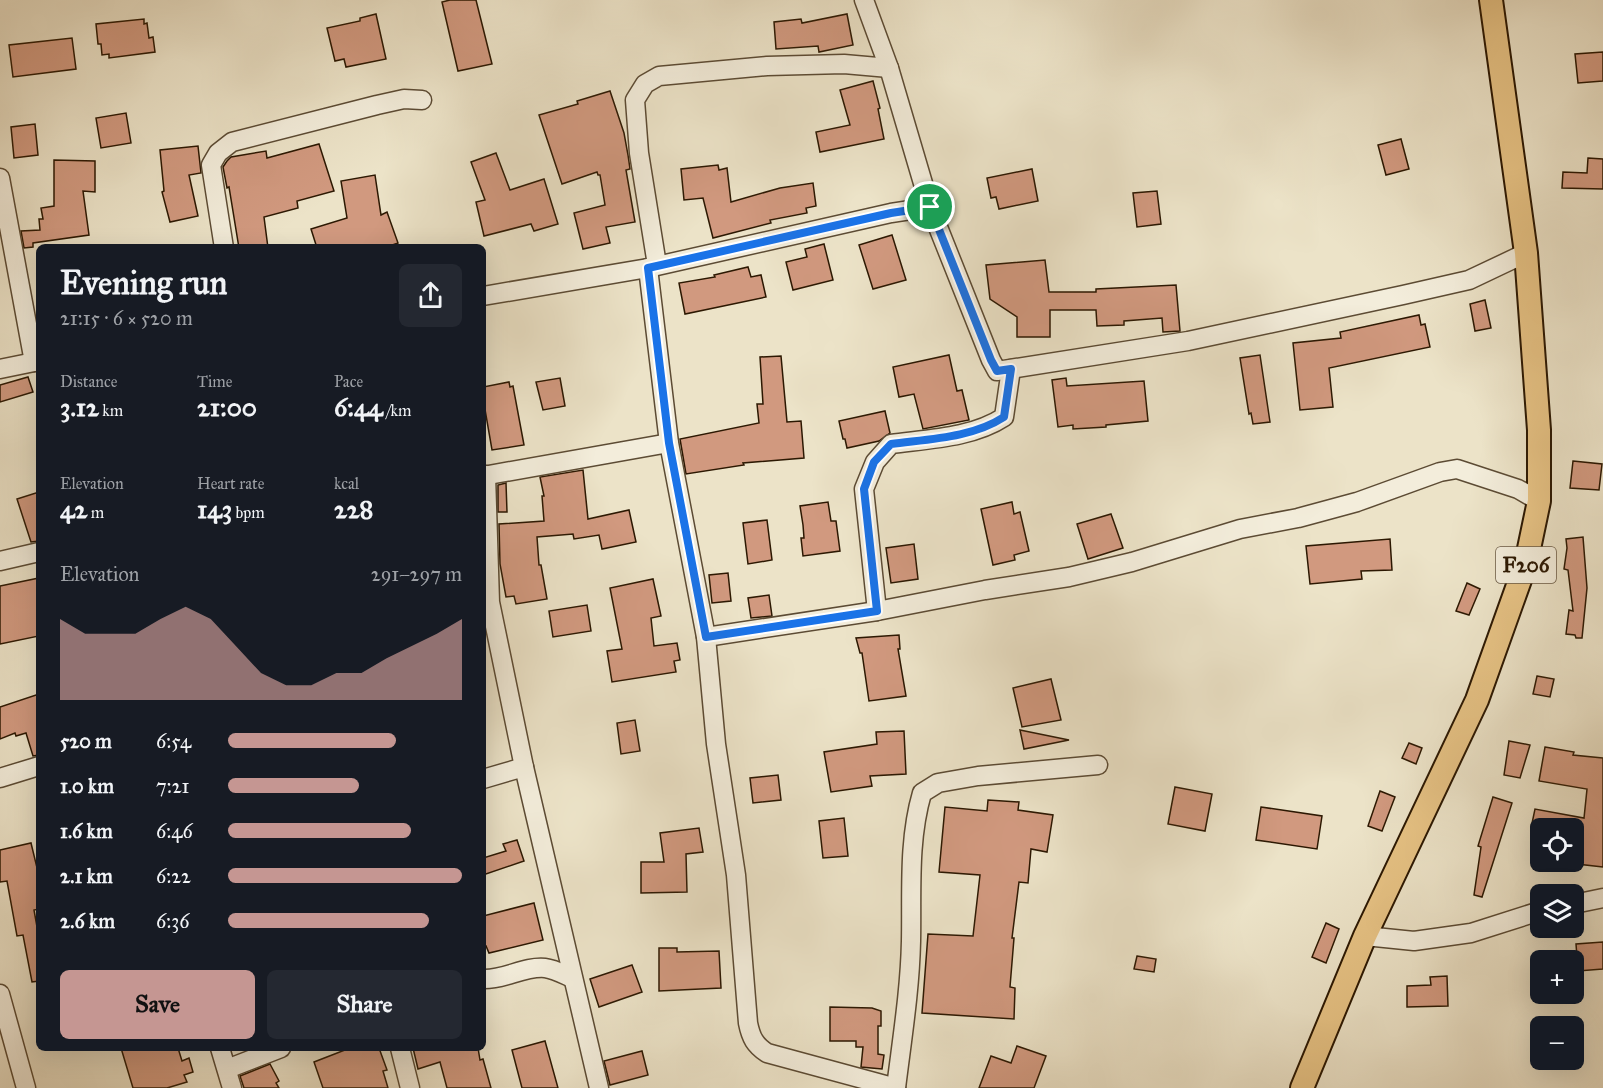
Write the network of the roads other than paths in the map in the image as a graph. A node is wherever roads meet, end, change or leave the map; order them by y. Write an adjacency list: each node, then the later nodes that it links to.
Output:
1 (864, 0): 3 (street)
2 (1491, 0): 8 (main road, F206)
3 (889, 68): 6 (street); 9 (street)
4 (422, 100): 7 (street)
5 (0, 178): 11 (street)
6 (930, 207): 9 (street); 13 (street)
7 (223, 244)
8 (1526, 253): 13 (street); 17 (main road, F206)
9 (653, 267): 10 (street); 14 (street)
10 (486, 295)
11 (36, 362): 12 (street)
12 (0, 369)
13 (1011, 369): 20 (street)
14 (669, 443): 15 (street); 21 (street)
15 (486, 476)
16 (486, 501): 24 (street)
17 (1539, 501): 20 (street); 30 (main road, F206)
18 (36, 553): 19 (street)
19 (0, 561)
20 (877, 611): 21 (street)
21 (706, 637): 42 (street)
22 (1098, 765): 42 (street)
23 (36, 767): 25 (street)
24 (524, 767): 26 (street); 31 (street)
25 (0, 778)
26 (486, 778)
27 (1603, 898): 28 (street)
28 (1584, 902)
29 (1530, 914): 30 (street)
30 (1365, 936): 43 (main road, F206)
31 (572, 978): 32 (street); 41 (street)
32 (486, 979)
33 (0, 994): 38 (street)
34 (221, 1051): 37 (street)
35 (273, 1051): 37 (street)
36 (401, 1051): 40 (street)
37 (227, 1068): 39 (street)
38 (26, 1088)
39 (232, 1088)
40 (410, 1088)
41 (599, 1088)
42 (896, 1088)
43 (1302, 1088)

